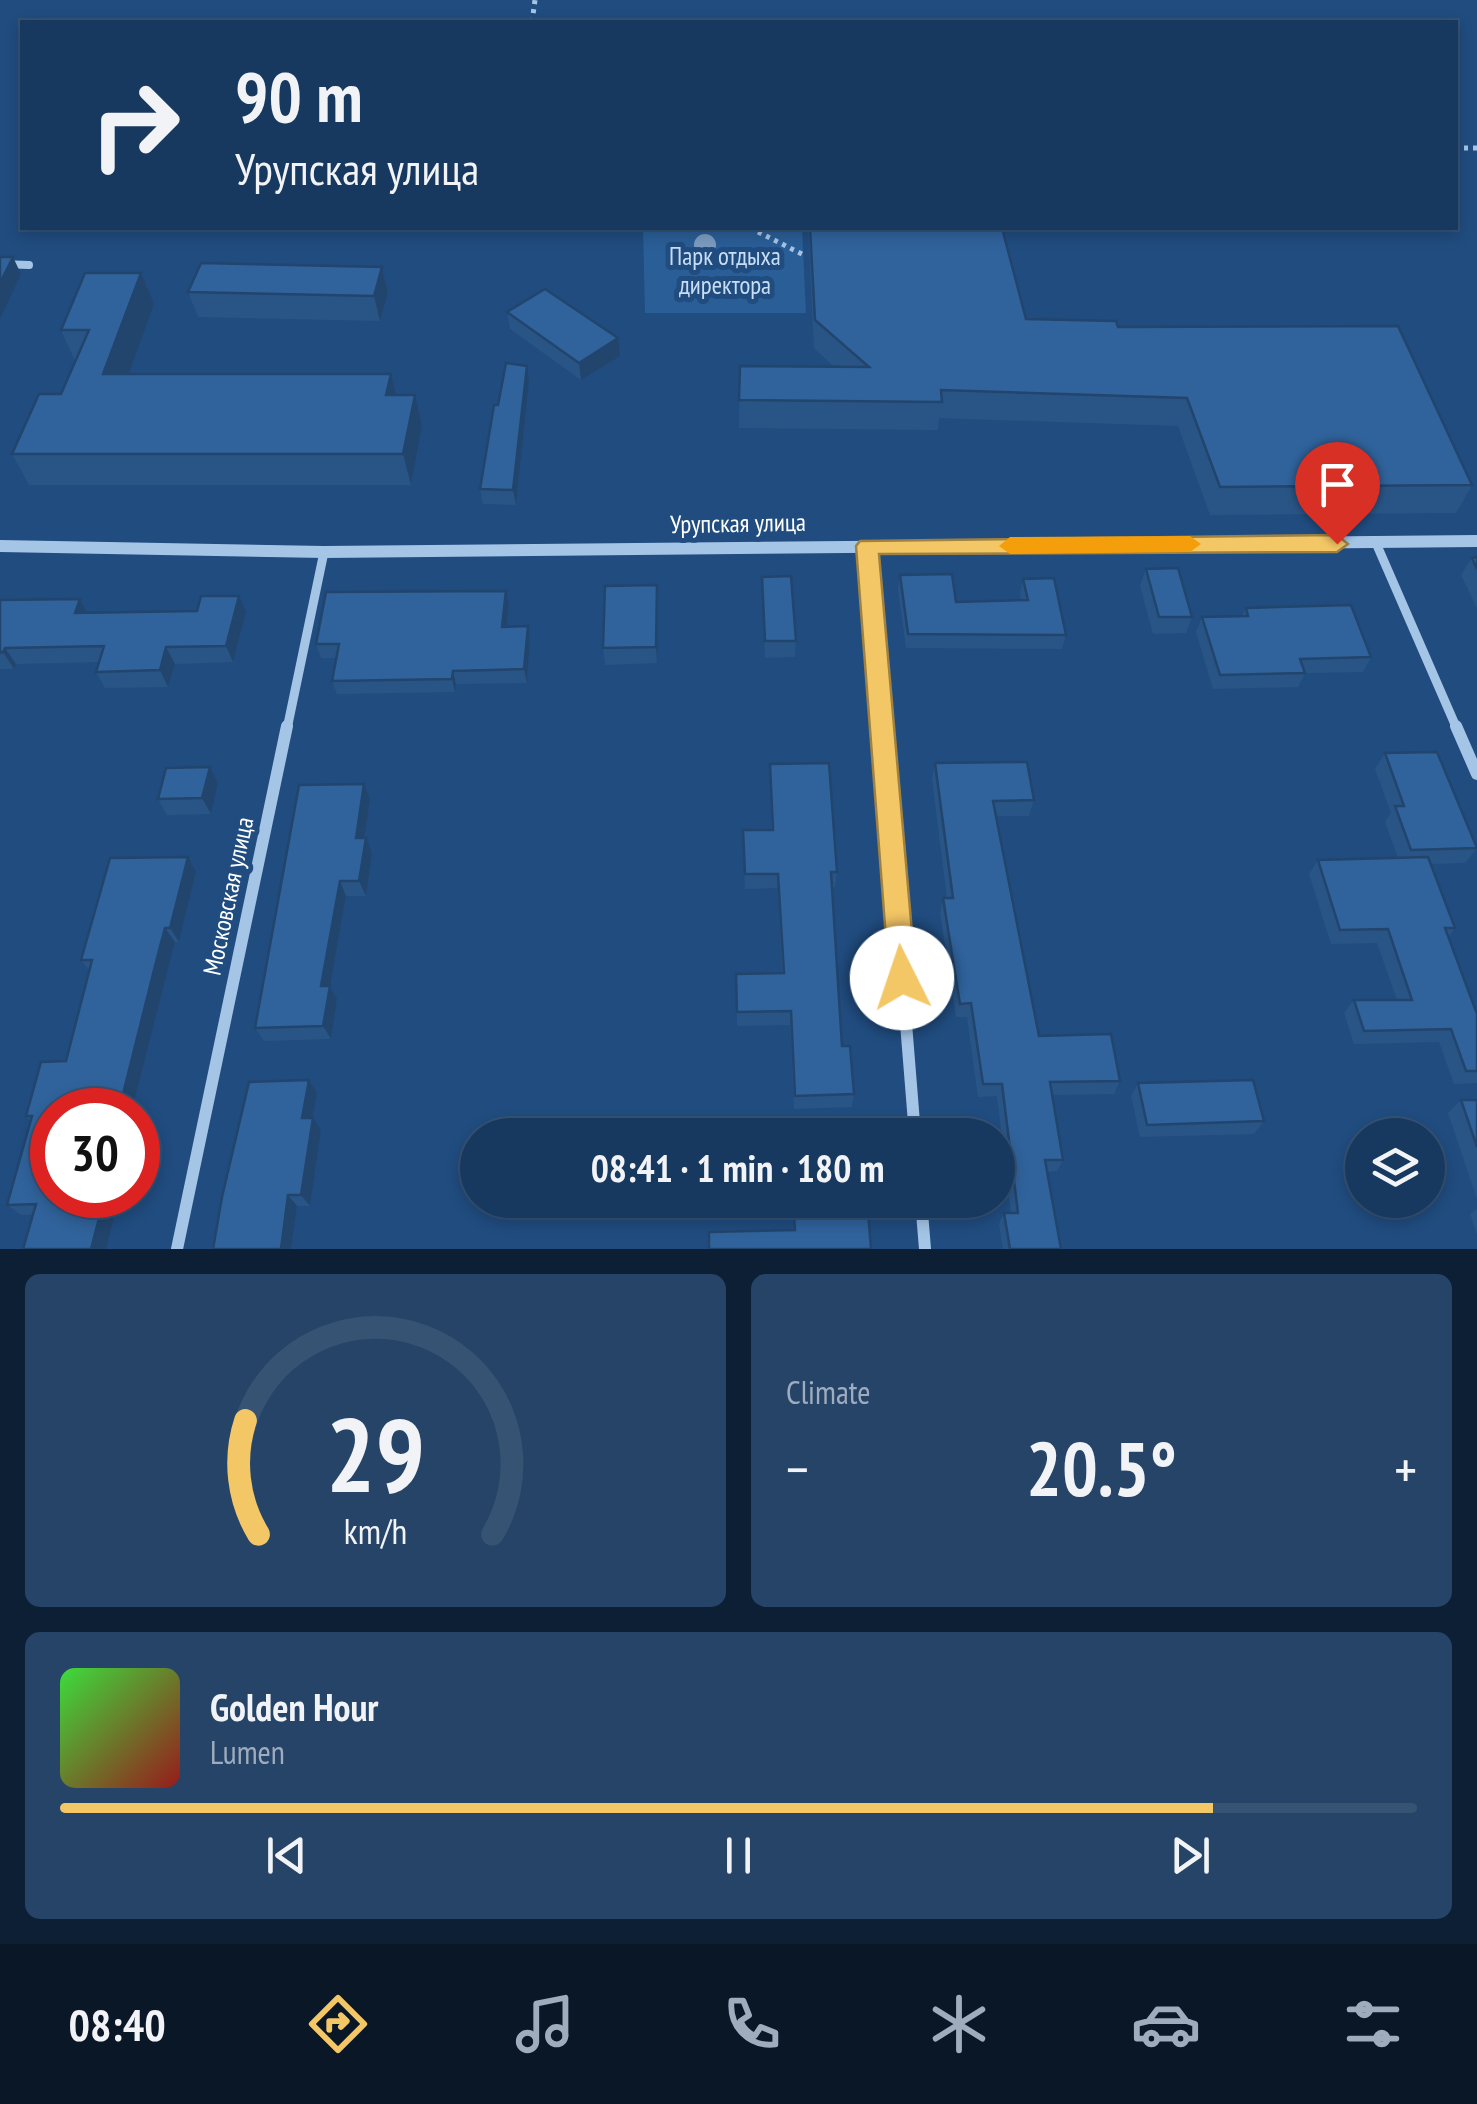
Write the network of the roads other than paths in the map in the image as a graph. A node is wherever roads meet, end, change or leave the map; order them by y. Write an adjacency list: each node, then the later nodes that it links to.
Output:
1 (0, 264): 2 (street)
2 (29, 264)
3 (1477, 542): 4 (street, Урупская улица)
4 (1376, 543): 6 (street, Урупская улица); 8 (street)
5 (0, 546): 7 (street, Урупская улица)
6 (867, 546): 7 (street, Урупская улица); 9 (street)
7 (324, 552): 11 (street, Московская улица)
8 (1477, 774)
9 (915, 1118)
10 (922, 1218): 12 (street)
11 (176, 1249)
12 (925, 1249)

